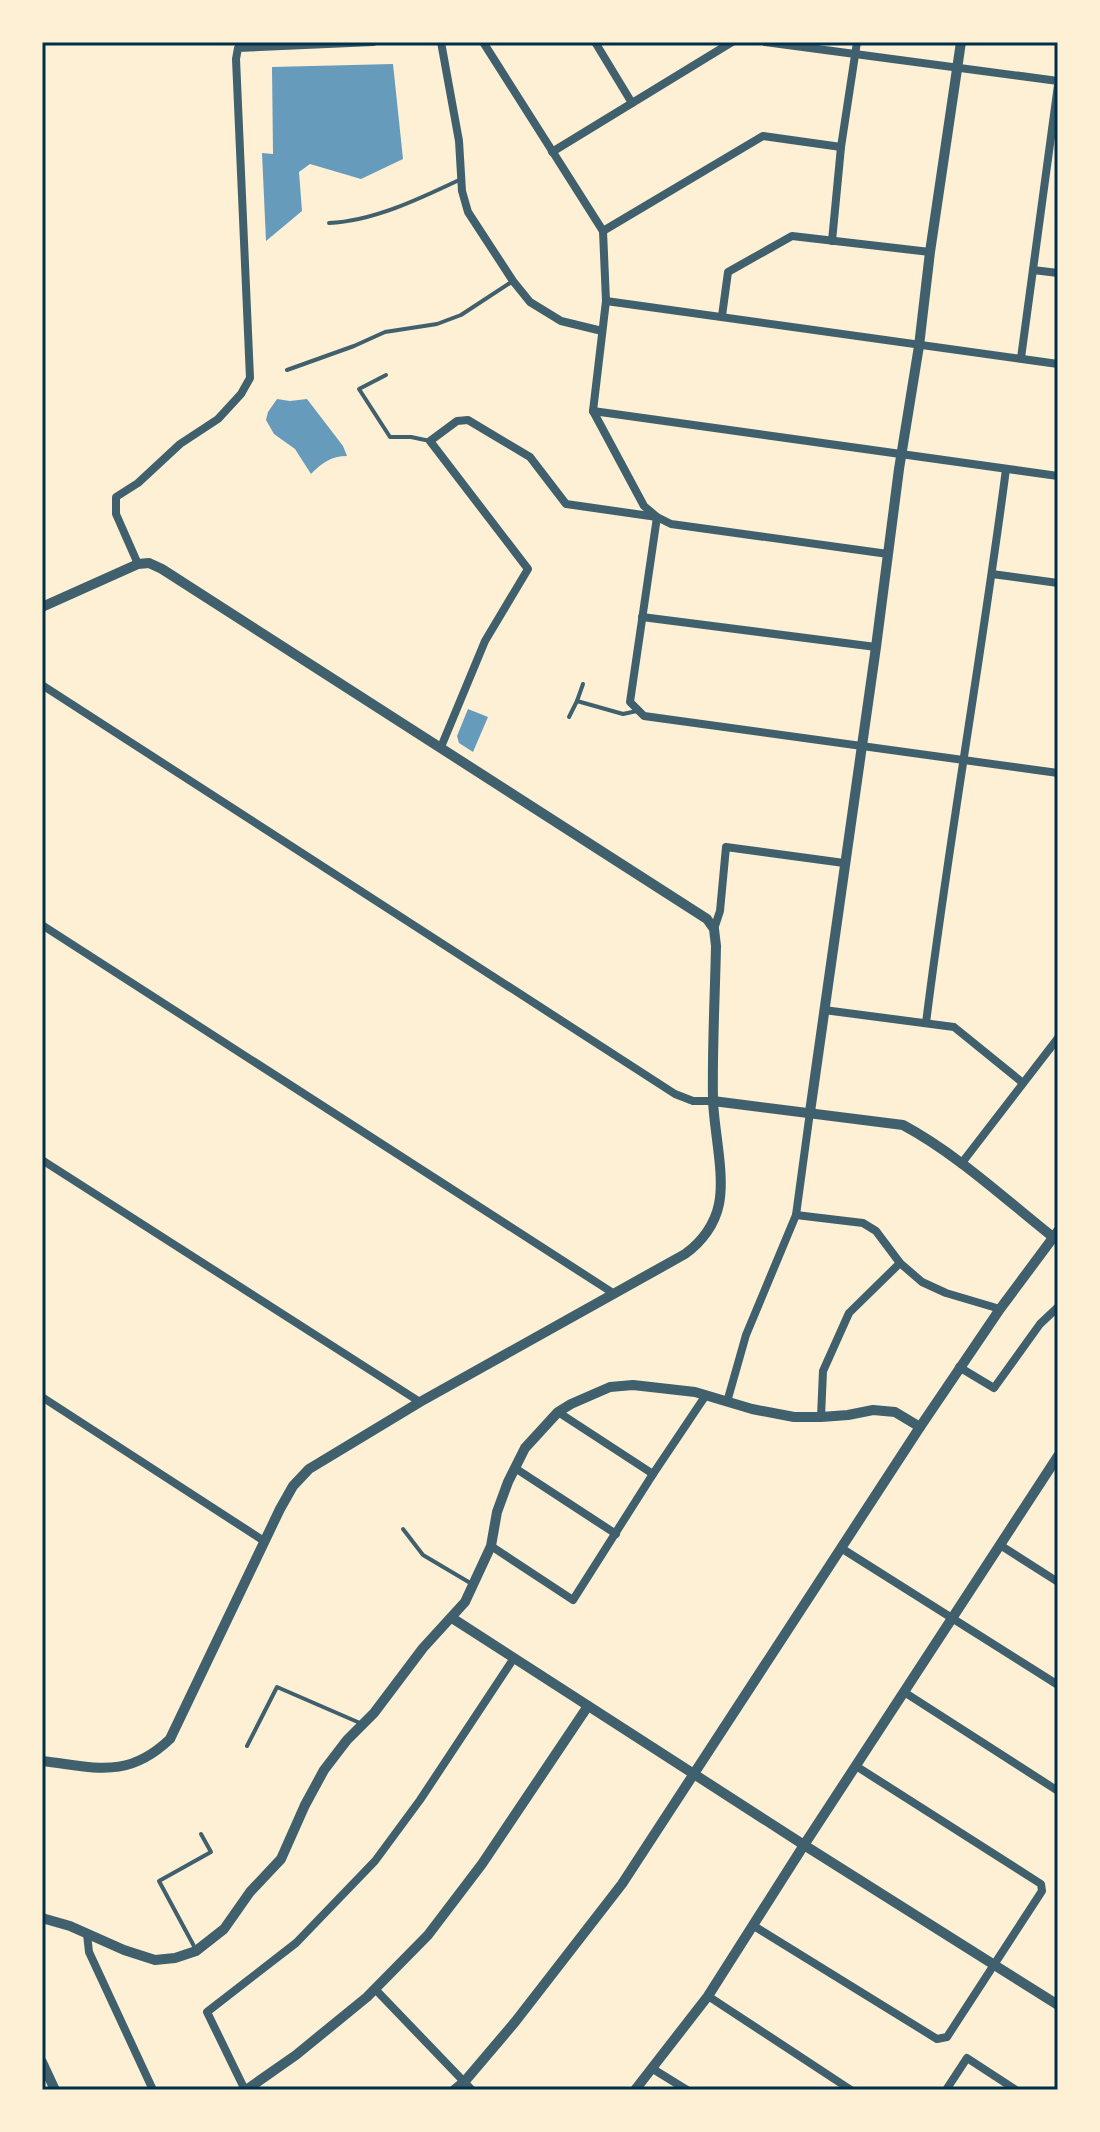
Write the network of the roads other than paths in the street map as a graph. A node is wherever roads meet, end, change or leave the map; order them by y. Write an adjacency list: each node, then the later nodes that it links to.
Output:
1 (373, 42): 40 (street)
2 (441, 42): 17 (street)
3 (483, 42): 14 (street)
4 (595, 42): 12 (street)
5 (732, 42): 12 (street)
6 (765, 42): 9 (street)
7 (857, 42): 9 (street)
8 (961, 42): 10 (street)
9 (856, 54): 10 (street); 13 (street)
10 (957, 68): 11 (street); 21 (street)
11 (1058, 83): 15 (street)
12 (632, 103): 14 (street)
13 (841, 147): 19 (street); 20 (street)
14 (552, 152): 19 (street)
15 (1046, 175): 16 (street); 22 (street)
16 (1058, 177)
17 (461, 179): 18 (lane); 24 (street)
18 (329, 223)
19 (603, 231): 25 (street)
20 (832, 241): 21 (street); 26 (street)
21 (930, 252): 28 (street)
22 (1033, 270): 23 (street); 29 (street)
23 (1058, 273)
24 (513, 281): 27 (street); 31 (lane)
25 (606, 301): 26 (street); 27 (street)
26 (722, 316): 28 (street)
27 (602, 331): 33 (street)
28 (919, 346): 29 (street); 35 (street)
29 (1021, 358): 30 (street)
30 (1058, 364)
31 (287, 370)
32 (386, 375): 34 (lane)
33 (593, 411): 35 (street); 38 (street)
34 (430, 441): 38 (street); 51 (street)
35 (901, 452): 36 (street); 39 (street)
36 (1006, 469): 37 (street); 41 (street)
37 (1058, 476)
38 (657, 517): 39 (street); 44 (street)
39 (888, 554): 45 (street)
40 (138, 564): 43 (street); 51 (street)
41 (992, 574): 42 (street); 53 (street)
42 (1058, 583)
43 (42, 607)
44 (642, 617): 45 (street); 49 (street)
45 (876, 647): 52 (street)
46 (583, 684): 48 (lane)
47 (42, 685): 63 (street)
48 (577, 701): 49 (lane); 50 (lane)
49 (637, 711): 52 (street)
50 (569, 717)
51 (441, 747): 58 (street)
52 (862, 747): 53 (street); 56 (street)
53 (963, 759): 55 (street); 60 (street)
54 (1058, 766): 55 (street)
55 (1058, 773)
56 (844, 863): 58 (street); 59 (street)
57 (42, 925): 70 (street)
58 (714, 929): 63 (street)
59 (824, 1010): 60 (street); 64 (street)
60 (926, 1023): 62 (street)
61 (1058, 1038): 62 (street)
62 (1023, 1083): 66 (street)
63 (713, 1101): 64 (street); 70 (street)
64 (810, 1112): 66 (street); 67 (street)
65 (42, 1160): 76 (street)
66 (961, 1164): 68 (street)
67 (796, 1215): 69 (street); 77 (street)
68 (1056, 1234): 72 (street)
69 (900, 1263): 72 (street); 79 (street)
70 (613, 1293): 76 (street)
71 (1058, 1307): 73 (street)
72 (1000, 1309): 73 (street)
73 (959, 1367): 80 (street)
74 (706, 1395): 77 (street); 78 (street); 84 (street)
75 (42, 1397): 88 (street)
76 (420, 1402): 88 (street)
77 (727, 1402): 79 (street)
78 (558, 1412): 82 (street); 84 (street)
79 (821, 1417): 80 (street)
80 (920, 1427): 91 (street)
81 (1058, 1456): 83 (street)
82 (515, 1468): 87 (street); 90 (street)
83 (1047, 1473): 85 (street); 89 (street)
84 (653, 1474): 87 (street)
85 (1058, 1480)
86 (403, 1529): 93 (lane)
87 (616, 1534): 90 (street)
88 (264, 1541): 102 (street)
89 (1000, 1545): 92 (street); 95 (street)
90 (491, 1546): 93 (street)
91 (841, 1548): 95 (street); 104 (street)
92 (1058, 1582)
93 (475, 1585): 94 (street)
94 (452, 1618): 96 (street); 100 (street)
95 (952, 1618): 97 (street); 98 (street)
96 (514, 1658): 99 (street); 121 (street)
97 (1058, 1685)
98 (904, 1692): 103 (street); 105 (street)
99 (588, 1706): 104 (street); 113 (street)
100 (362, 1724): 101 (lane); 111 (street)
101 (247, 1746)
102 (42, 1761)
103 (856, 1766): 107 (street); 112 (street)
104 (694, 1774): 107 (street); 118 (street)
105 (1058, 1791)
106 (201, 1834): 111 (lane)
107 (804, 1845): 109 (street); 112 (street)
108 (42, 1918): 110 (street)
109 (754, 1926): 112 (street); 114 (street)
110 (87, 1934): 111 (street); 120 (street)
111 (196, 1951)
112 (995, 1965): 115 (street)
113 (375, 1989): 118 (street); 121 (street)
114 (708, 1996): 117 (street); 125 (street)
115 (1058, 2005)
116 (42, 2062): 119 (street)
117 (653, 2069): 123 (street); 124 (street)
118 (468, 2086): 122 (street)
119 (55, 2090)
120 (153, 2090)
121 (245, 2090)
122 (454, 2090)
123 (635, 2090)
124 (687, 2090)
125 (851, 2090)
126 (946, 2090): 127 (street)
127 (1016, 2090)

